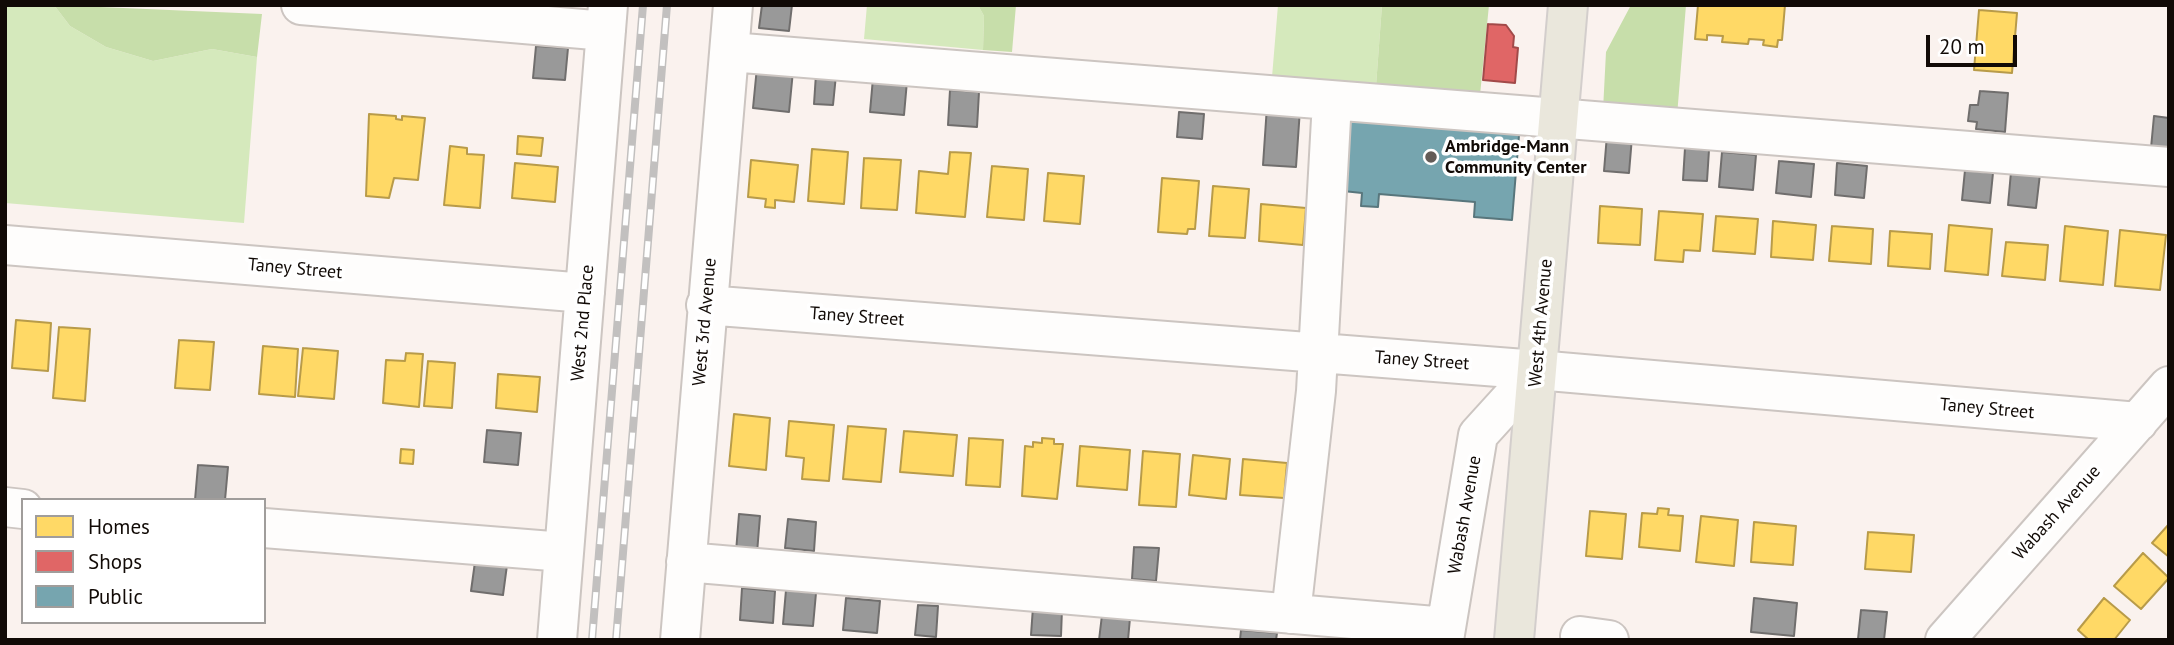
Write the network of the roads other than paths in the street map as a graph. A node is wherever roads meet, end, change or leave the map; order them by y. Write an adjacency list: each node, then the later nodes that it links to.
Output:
1 (301, 5): 4 (street)
2 (733, 5): 5 (street, West 3rd Avenue)
3 (1568, 5): 7 (main road, West 4th Avenue)
4 (607, 18): 10 (street, West 2nd Place)
5 (730, 52): 6 (street); 11 (street, West 3rd Avenue)
6 (1332, 101): 7 (street); 12 (street)
7 (1559, 119): 8 (street); 13 (main road, West 4th Avenue)
8 (2169, 167)
9 (5, 245): 10 (street, Taney Street)
10 (585, 293): 17 (street, West 2nd Place)
11 (706, 305): 12 (street, Taney Street); 18 (street, West 3rd Avenue)
12 (1316, 353): 13 (street, Taney Street); 19 (street)
13 (1537, 370): 15 (street, Taney Street); 20 (street, Wabash Avenue); 23 (main road, West 4th Avenue)
14 (2167, 390): 15 (street, Wabash Avenue)
15 (2138, 422): 24 (street, Wabash Avenue)
16 (266, 528): 17 (street)
17 (564, 552): 21 (street, West 2nd Place)
18 (686, 562): 19 (street); 22 (street, West 3rd Avenue)
19 (1291, 614): 20 (street)
20 (1445, 634)
21 (557, 640)
22 (680, 640)
23 (1514, 640)
24 (1945, 640)

